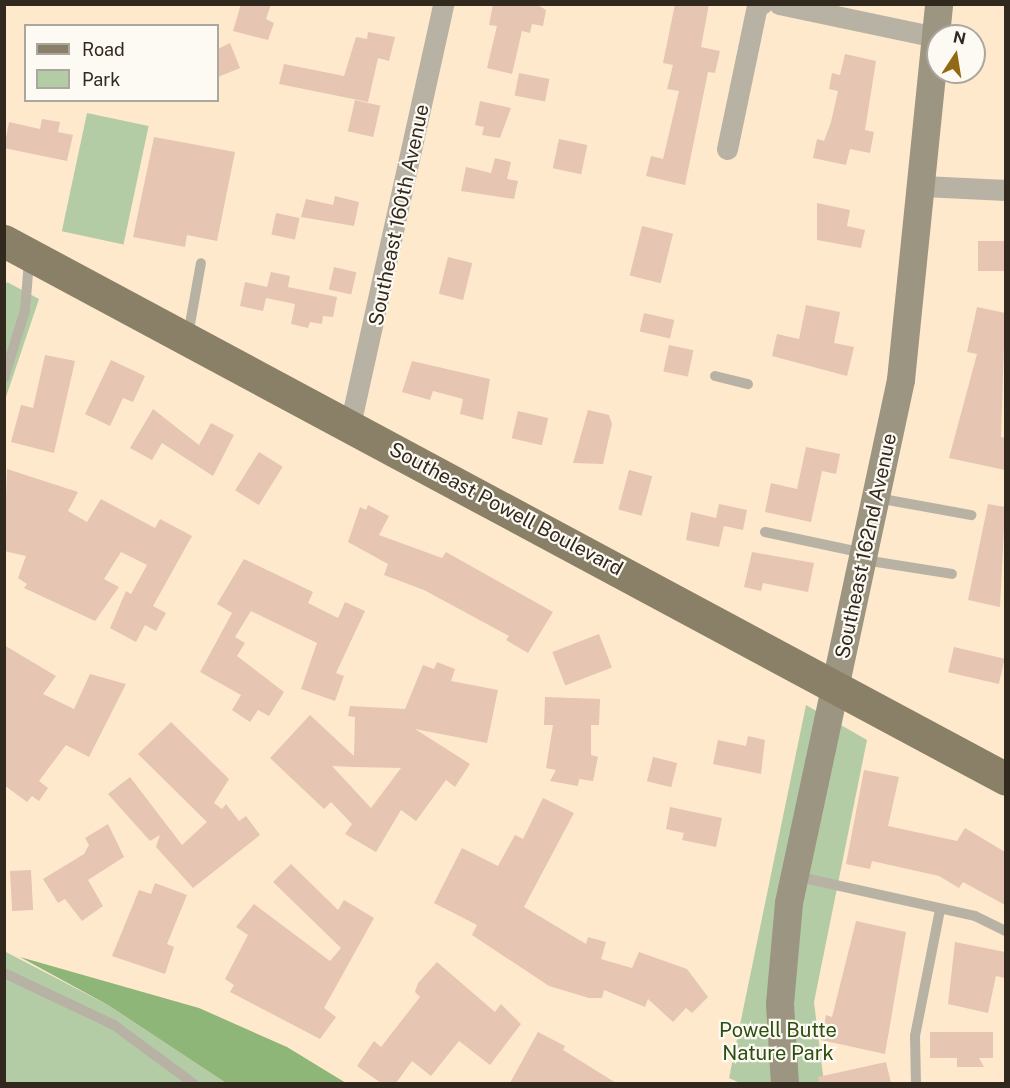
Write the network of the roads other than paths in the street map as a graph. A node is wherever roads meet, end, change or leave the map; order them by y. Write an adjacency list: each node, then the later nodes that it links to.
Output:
1 (443, 4): 17 (street, Southeast 160th Avenue)
2 (762, 4): 8 (street)
3 (779, 4): 6 (street)
4 (939, 4): 5 (main road, Southeast 162nd Avenue)
5 (937, 24)
6 (926, 35)
7 (931, 84): 9 (main road, Southeast 162nd Avenue)
8 (727, 148)
9 (923, 186): 10 (street); 18 (main road, Southeast 162nd Avenue)
10 (1005, 190)
11 (17, 248): 13 (main road, Southeast Powell Boulevard); 15 (lane)
12 (201, 263): 13 (lane)
13 (188, 338): 17 (main road, Southeast Powell Boulevard)
14 (715, 376): 16 (lane)
15 (4, 378)
16 (748, 384)
17 (350, 425): 23 (main road, Southeast Powell Boulevard)
18 (877, 498): 19 (lane); 21 (main road, Southeast 162nd Avenue)
19 (971, 515)
20 (765, 532): 21 (lane)
21 (864, 556): 22 (lane); 23 (main road, Southeast 162nd Avenue)
22 (952, 574)
23 (836, 687): 24 (main road, Southeast Powell Boulevard); 25 (main road, Southeast 162nd Avenue)
24 (1005, 779)
25 (795, 876): 26 (lane); 30 (main road, Southeast 162nd Avenue)
26 (940, 910): 27 (lane); 31 (lane)
27 (1005, 931)
28 (4, 973): 29 (lane)
29 (194, 1083)
30 (785, 1083)
31 (916, 1083)

